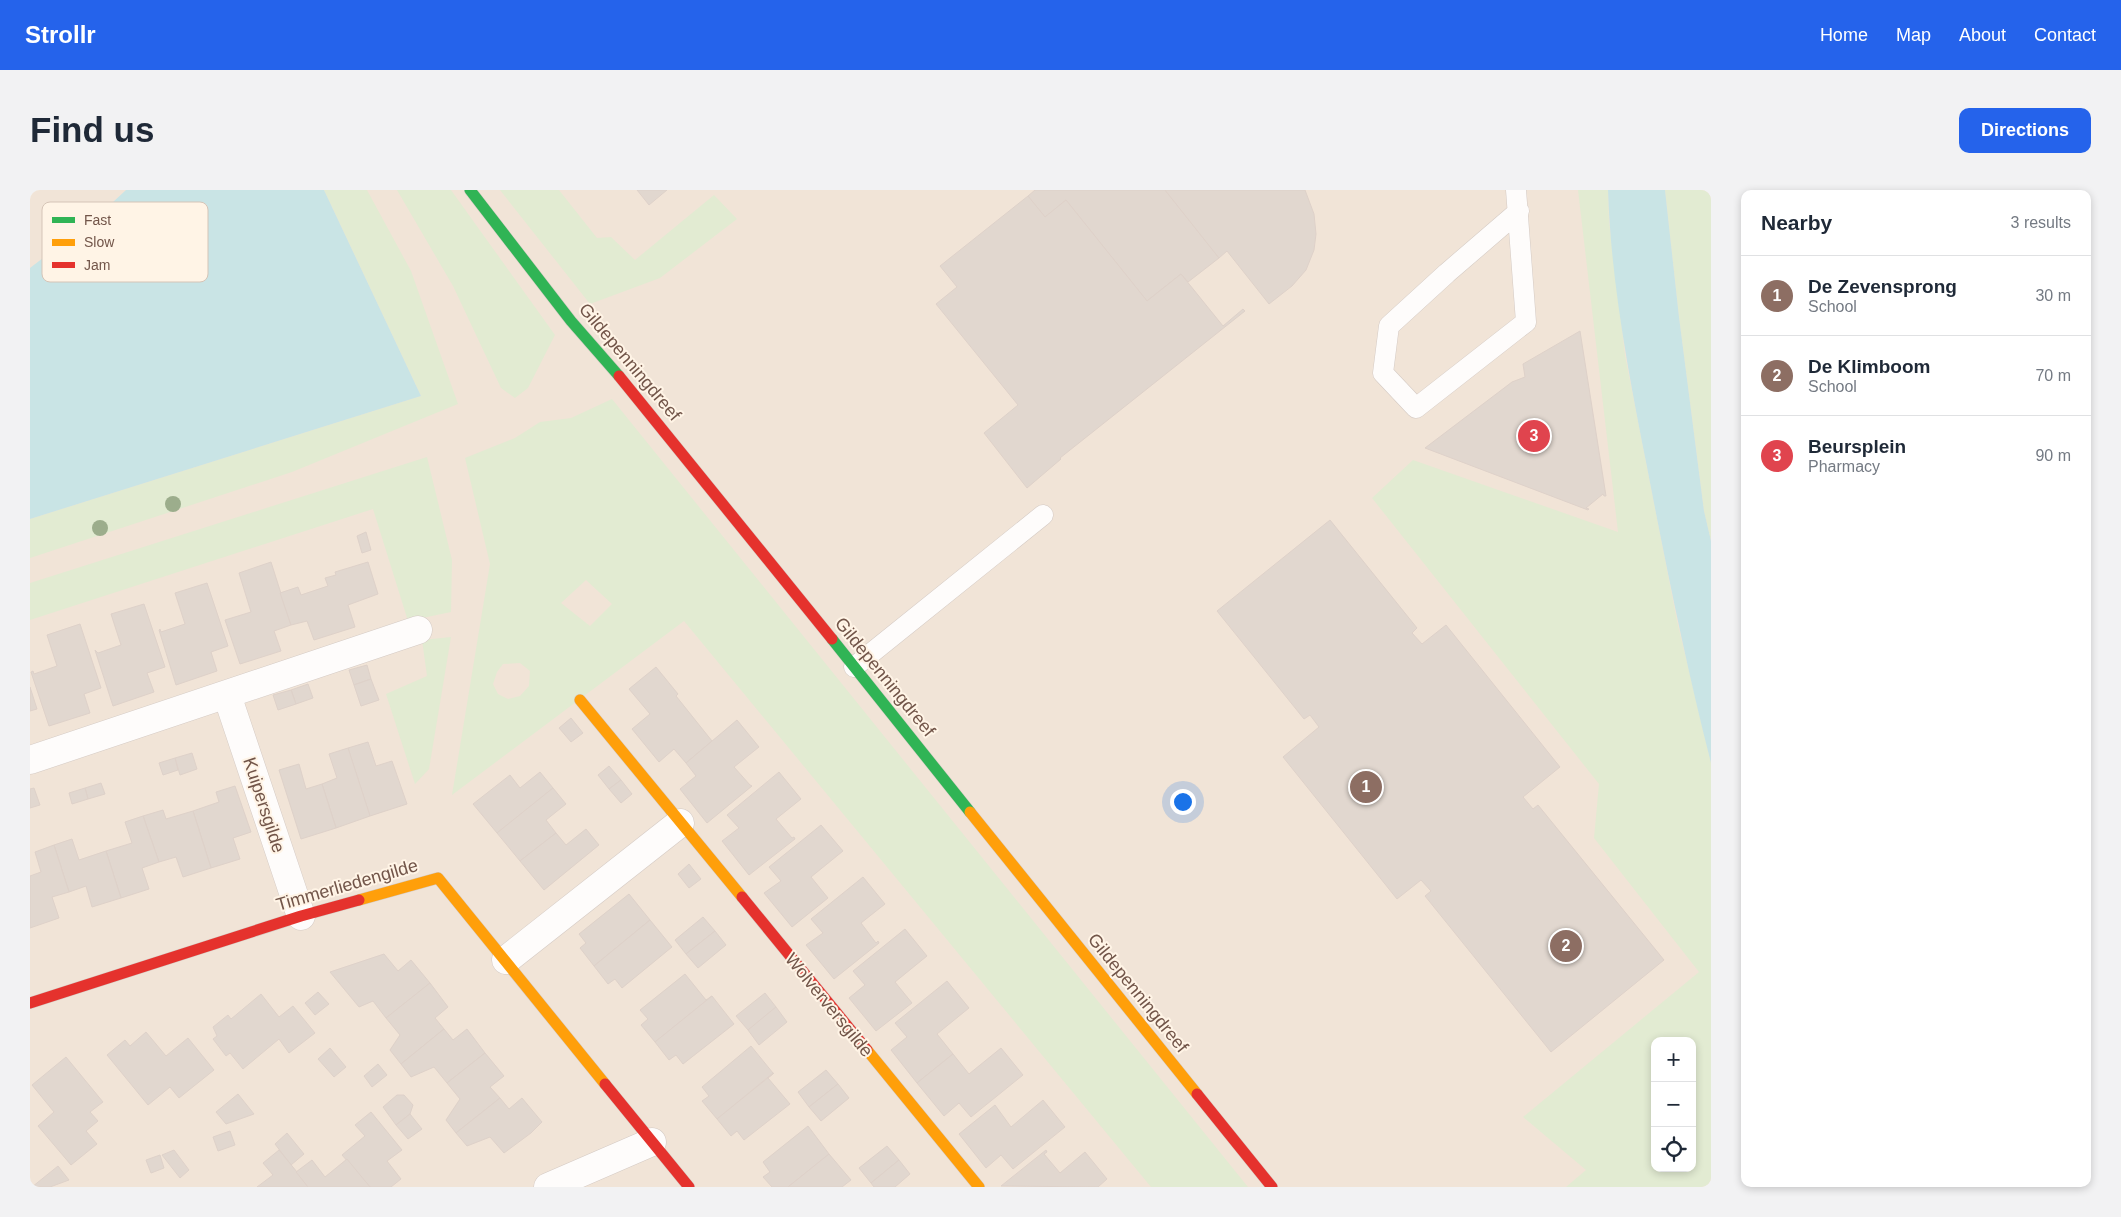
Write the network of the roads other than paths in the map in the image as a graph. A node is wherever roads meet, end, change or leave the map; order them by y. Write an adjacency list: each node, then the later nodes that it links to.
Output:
1 (470, 190): 6 (street, Gildepenningdreef)
2 (1516, 190): 3 (lane)
3 (1519, 211): 3 (lane)
4 (1043, 515): 6 (lane)
5 (418, 630): 7 (street)
6 (854, 667): 18 (street, Gildepenningdreef)
7 (227, 695): 9 (street); 11 (street, Kuipersgilde)
8 (580, 700): 10 (street, Wolverversgilde)
9 (30, 760)
10 (680, 822): 12 (street); 17 (street, Wolverversgilde)
11 (301, 916): 12 (street, Timmerliedengilde); 13 (street, Timmerliedengilde)
12 (506, 960): 14 (street, Timmerliedengilde)
13 (30, 1003)
14 (652, 1142): 15 (street); 16 (street, Timmerliedengilde)
15 (548, 1187)
16 (689, 1187)
17 (979, 1187)
18 (1272, 1187)

